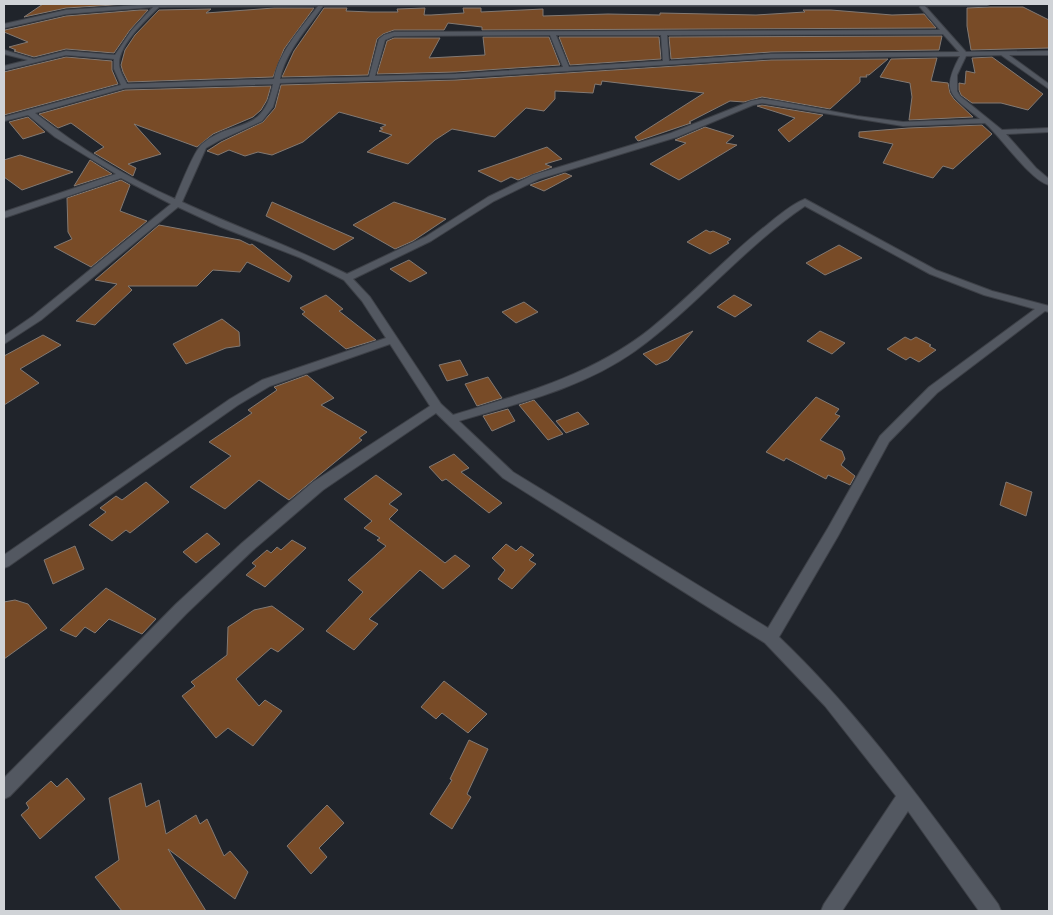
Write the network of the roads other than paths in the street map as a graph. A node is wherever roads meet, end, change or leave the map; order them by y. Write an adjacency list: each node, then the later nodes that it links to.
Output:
1 (158, 4): 8 (street); 9 (street); 17 (street)
2 (678, 4): 6 (street); 7 (street)
3 (930, 4): 4 (street); 7 (street)
4 (987, 4)
5 (333, 5): 6 (street); 8 (street)
6 (504, 5)
7 (921, 5): 11 (street)
8 (321, 6): 23 (street)
9 (4, 26)
10 (664, 32): 11 (street); 12 (street); 19 (street)
11 (944, 32): 15 (street)
12 (552, 33): 21 (street); 22 (street)
13 (4, 52): 18 (street)
14 (1049, 53): 16 (street)
15 (964, 54): 16 (street); 19 (street); 28 (street)
16 (1003, 54): 25 (street)
17 (117, 57): 18 (street); 24 (street)
18 (36, 60): 20 (street)
19 (666, 62): 21 (street)
20 (4, 68)
21 (567, 69): 22 (street)
22 (371, 80): 23 (street)
23 (276, 82): 24 (street); 33 (street)
24 (125, 86): 26 (street)
25 (1049, 87)
26 (29, 112): 27 (street); 31 (street)
27 (4, 119)
28 (986, 121): 30 (street); 35 (street)
29 (1049, 130): 30 (street)
30 (1000, 132): 32 (street)
31 (122, 175): 33 (street); 34 (street)
32 (1049, 183)
33 (177, 203): 35 (street); 38 (street)
34 (4, 216)
35 (347, 278): 37 (street)
36 (1047, 308): 40 (street); 42 (street)
37 (392, 340): 39 (street); 41 (street)
38 (4, 341)
39 (437, 407): 40 (street); 43 (street)
40 (450, 420): 42 (street)
41 (4, 562)
42 (770, 638): 44 (street)
43 (4, 790)
44 (907, 796): 45 (street); 46 (street)
45 (831, 911)
46 (991, 911)

